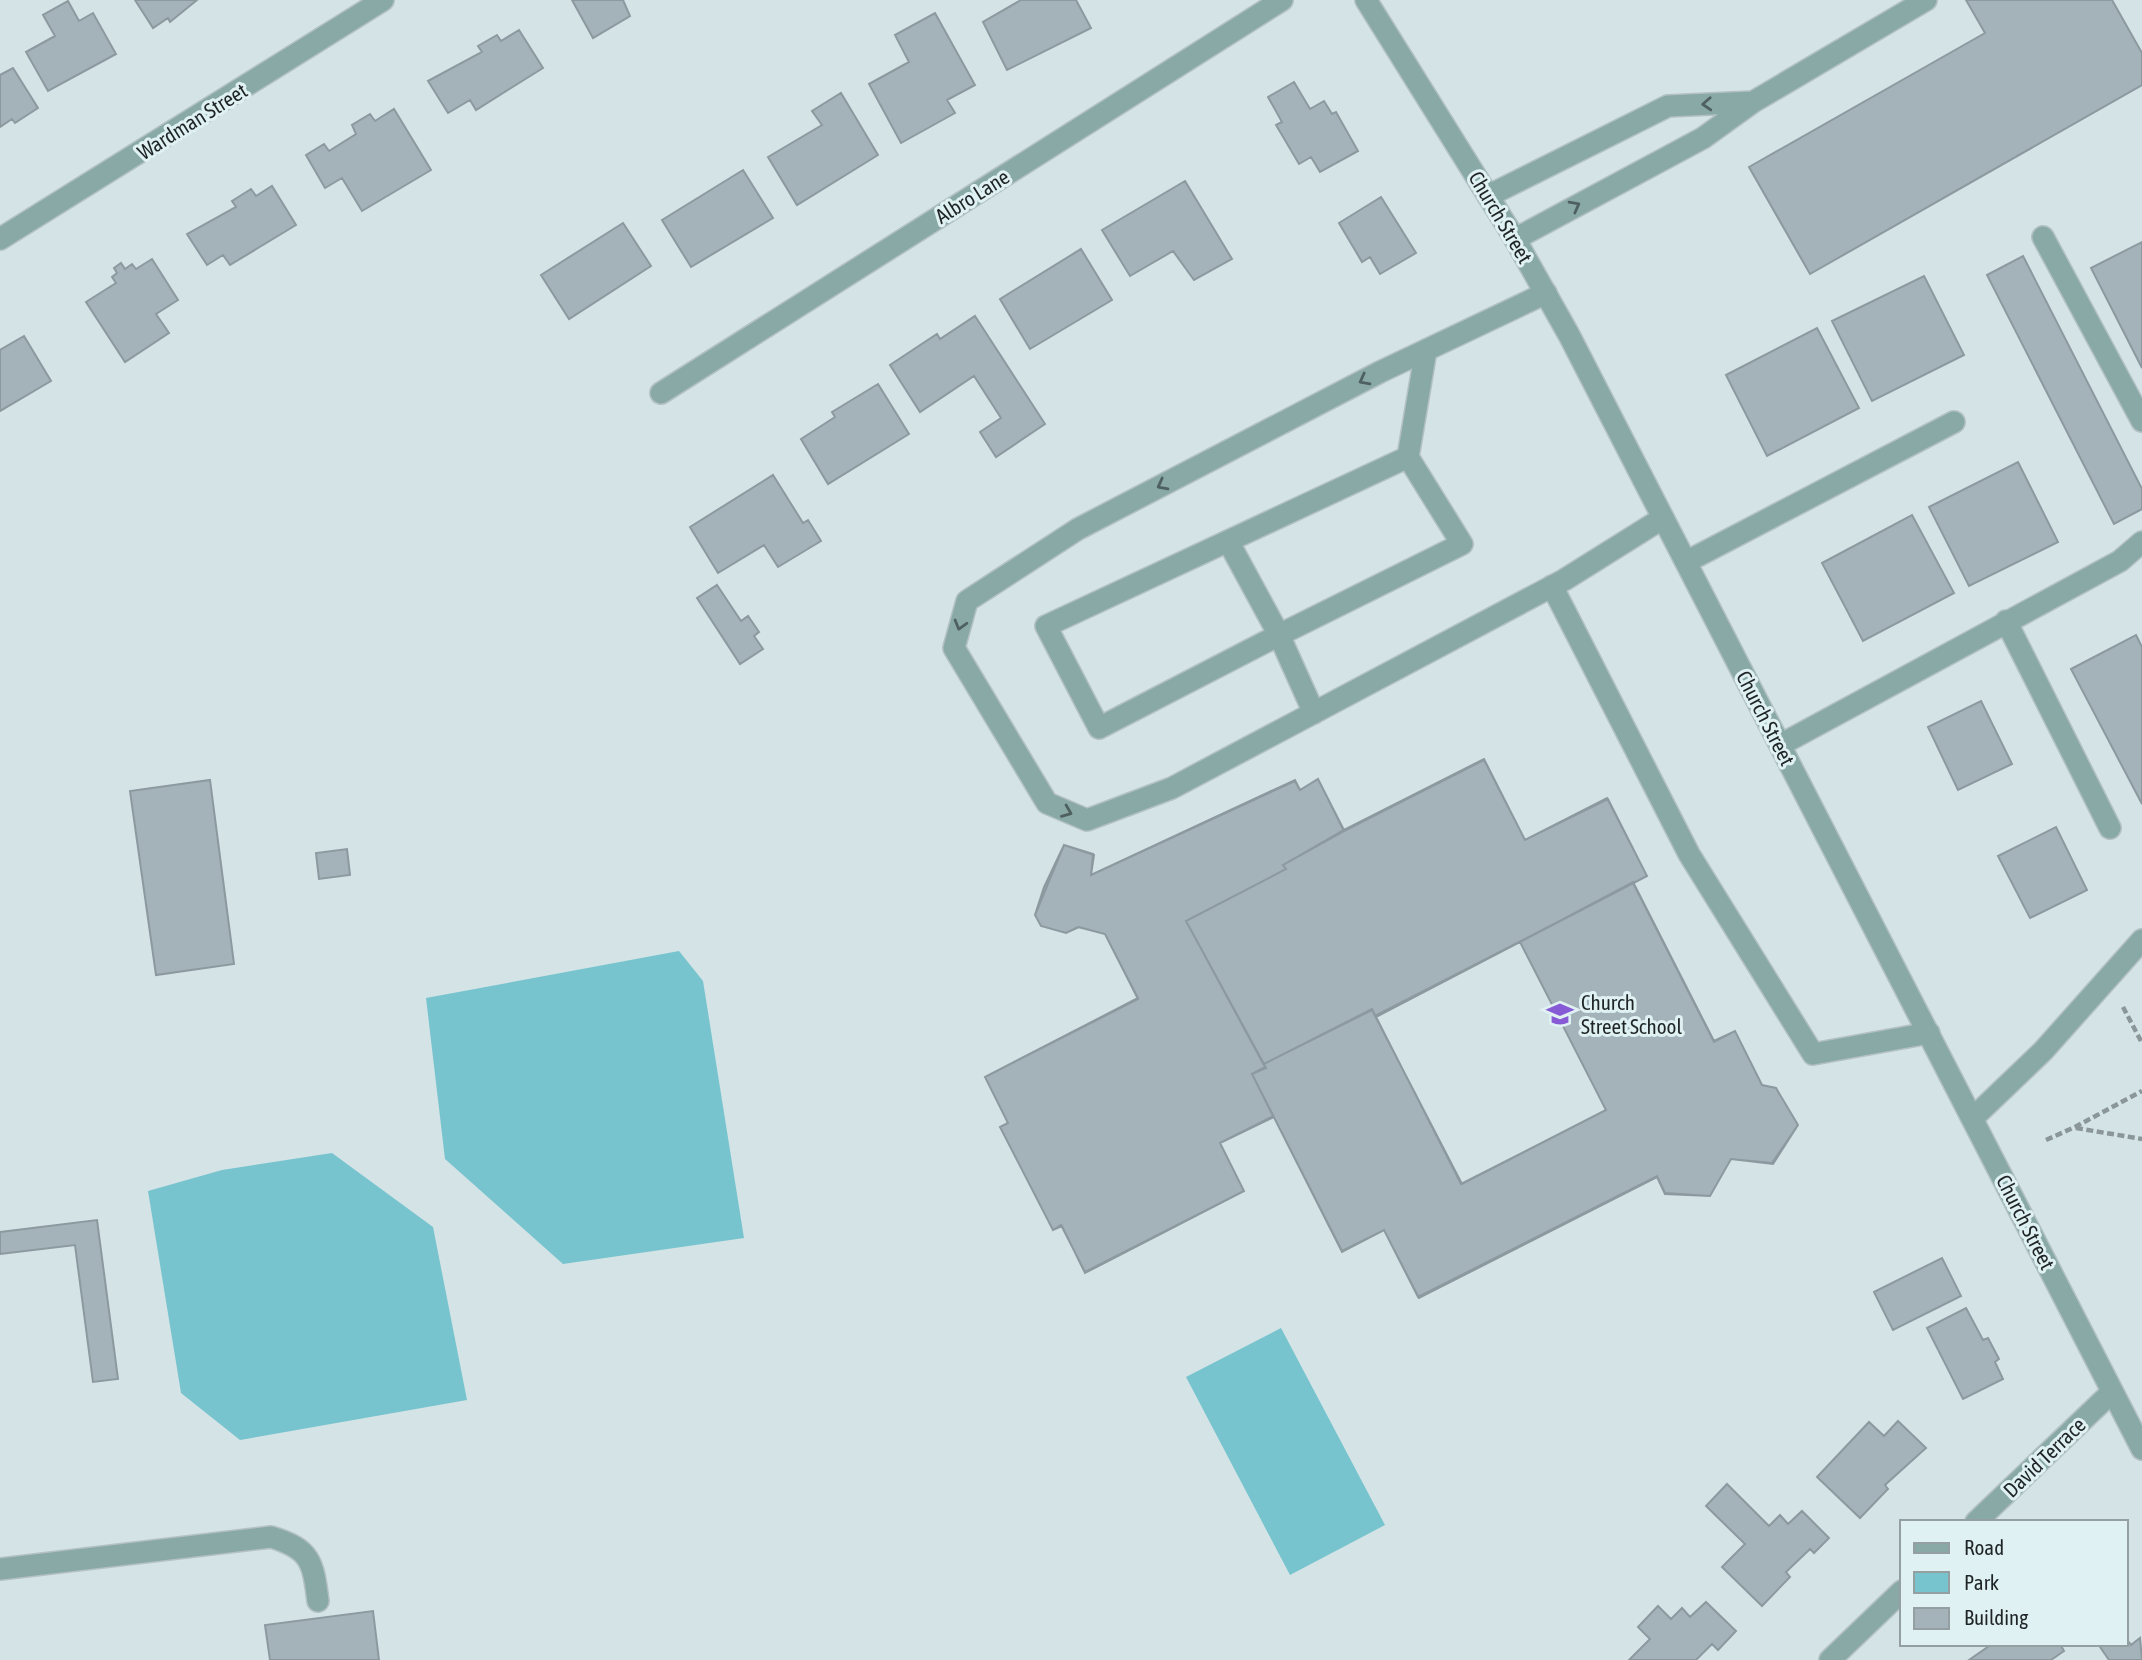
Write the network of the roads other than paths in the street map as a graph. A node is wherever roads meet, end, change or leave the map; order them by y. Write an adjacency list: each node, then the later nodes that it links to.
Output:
1 (383, 0): 8 (street, Wardman Street)
2 (1282, 0): 12 (street, Albro Lane)
3 (1366, 0): 6 (street, Church Street)
4 (1926, 0): 5 (street)
5 (1753, 102): 6 (street, one-way to 6); 9 (street, one-way to 5)
6 (1488, 196): 9 (street, Church Street)
7 (2043, 237): 13 (street)
8 (0, 239)
9 (1515, 239): 10 (street, Church Street)
10 (1546, 293): 11 (street); 16 (street, Church Street)
11 (1426, 350): 15 (street); 23 (street, one-way to 23)
12 (661, 393)
13 (2142, 421)
14 (1954, 422): 19 (street)
15 (1408, 457): 17 (street); 22 (street)
16 (1663, 518): 19 (street, Church Street); 20 (street)
17 (1228, 541): 22 (street); 22 (street)
18 (2142, 542): 21 (street)
19 (1686, 562): 24 (street, Church Street)
20 (1552, 586): 23 (street); 27 (street)
21 (2006, 621): 24 (street); 25 (street)
22 (1279, 635): 23 (street)
23 (1314, 713)
24 (1780, 745): 27 (street, Church Street)
25 (2110, 828)
26 (2142, 940): 28 (street)
27 (1929, 1033): 28 (street, Church Street)
28 (1973, 1118): 29 (street, Church Street)
29 (2112, 1392): 30 (street, Church Street); 31 (street, David Terrace)
30 (2142, 1449)
31 (1978, 1520)
32 (0, 1569): 34 (street)
33 (1900, 1593): 35 (street)
34 (318, 1601)
35 (1830, 1660)

